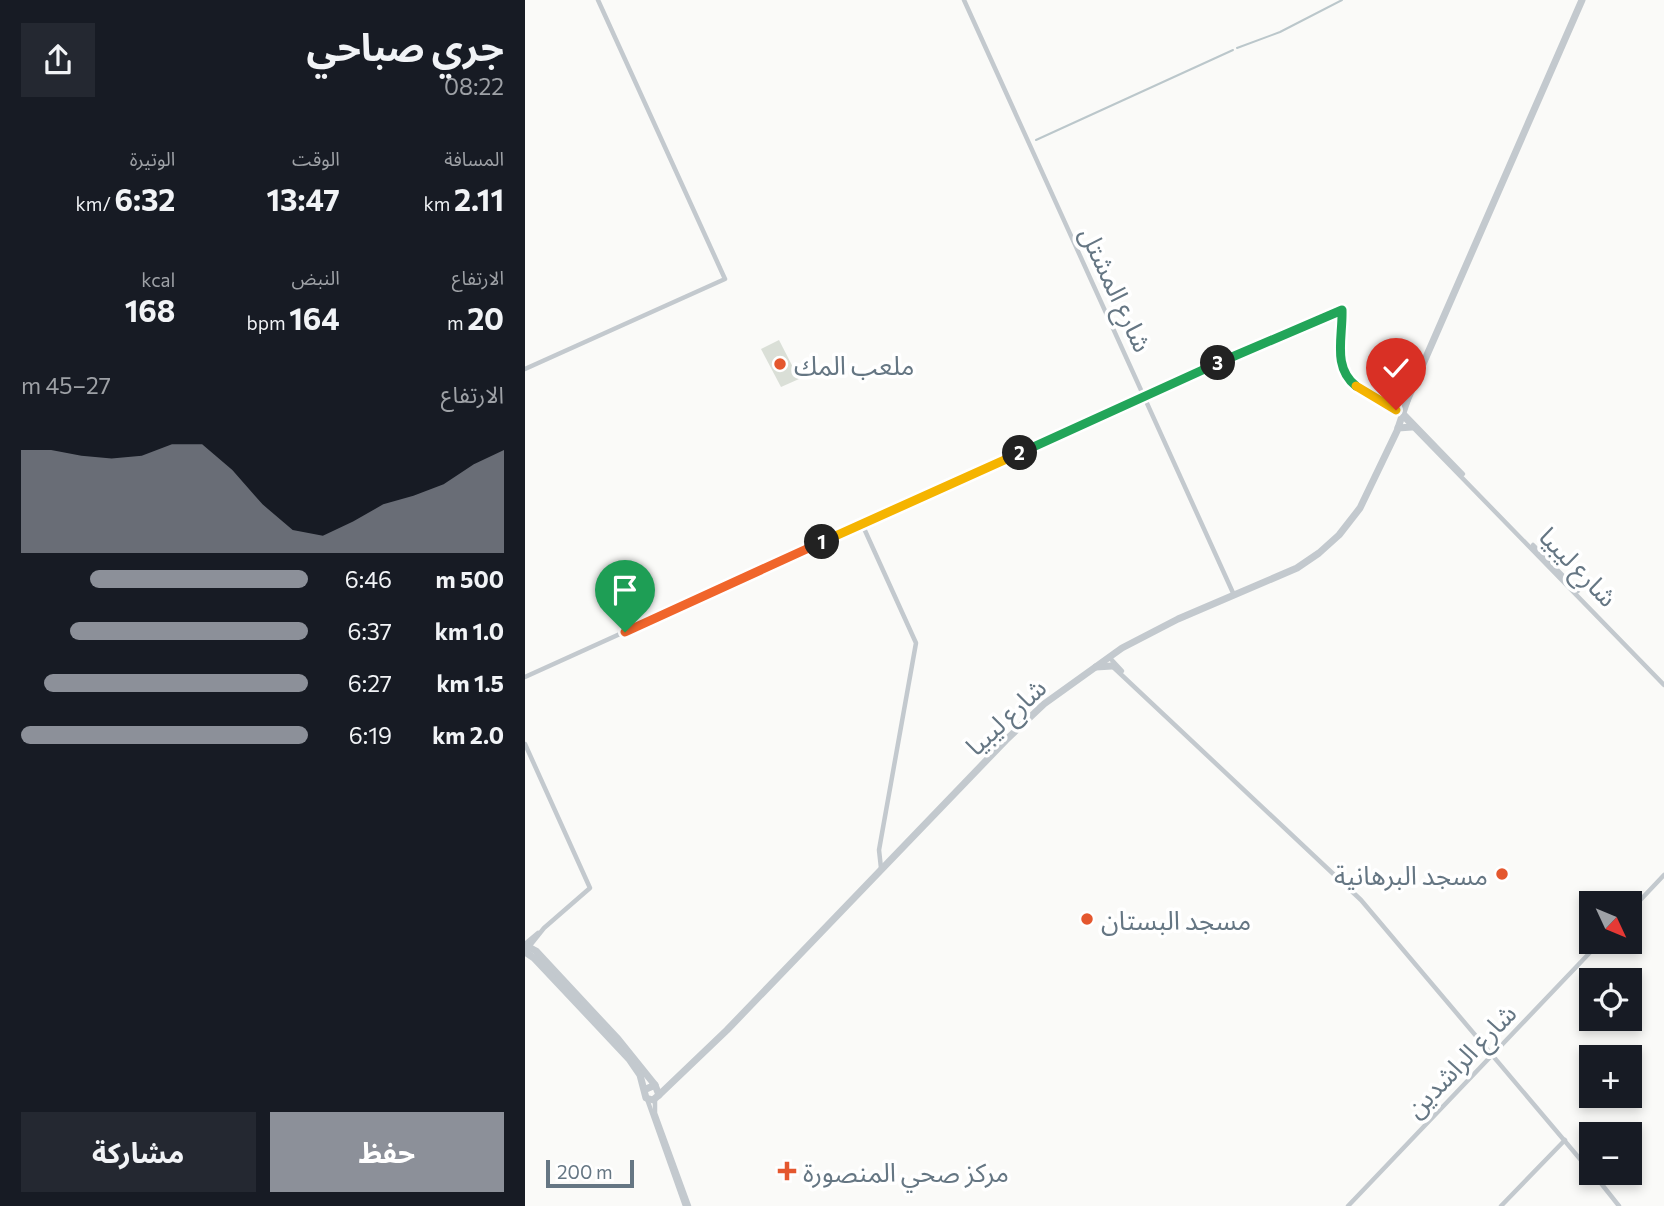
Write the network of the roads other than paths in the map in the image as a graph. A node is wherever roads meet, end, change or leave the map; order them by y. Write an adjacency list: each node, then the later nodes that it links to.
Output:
1 (597, 0): 4 (street)
2 (964, 0): 5 (street, شارع المشتل)
3 (1582, 0): 6 (highway)
4 (525, 369)
5 (1145, 397): 6 (street); 9 (street); 11 (street, شارع المشتل)
6 (1401, 414): 7 (street, شارع ليبيا); 8 (highway); 10 (street, شارع ليبيا)
7 (1412, 427): 8 (highway); 10 (street, شارع ليبيا)
8 (1396, 431): 11 (highway)
9 (862, 524): 13 (street); 16 (street)
10 (1554, 569): 14 (street, شارع ليبيا)
11 (1234, 595): 12 (highway)
12 (1110, 662): 16 (highway, شارع ليبيا); 21 (street)
13 (525, 677)
14 (1664, 683)
15 (525, 744): 19 (street)
16 (881, 870): 22 (highway, شارع ليبيا)
17 (1664, 875): 18 (street)
18 (1642, 898)
19 (526, 948): 23 (highway); 24 (highway)
20 (1589, 954): 21 (street, شارع الراشدين)
21 (1492, 1055): 25 (street); 29 (street, شارع الراشدين)
22 (673, 1084): 23 (highway); 24 (highway, شارع ليبيا)
23 (655, 1085): 24 (highway); 24 (highway)
24 (651, 1095): 28 (street)
25 (1565, 1140): 26 (street); 30 (street)
26 (1579, 1157)
27 (1602, 1185): 31 (street)
28 (687, 1206)
29 (1348, 1206)
30 (1501, 1206)
31 (1619, 1206)

